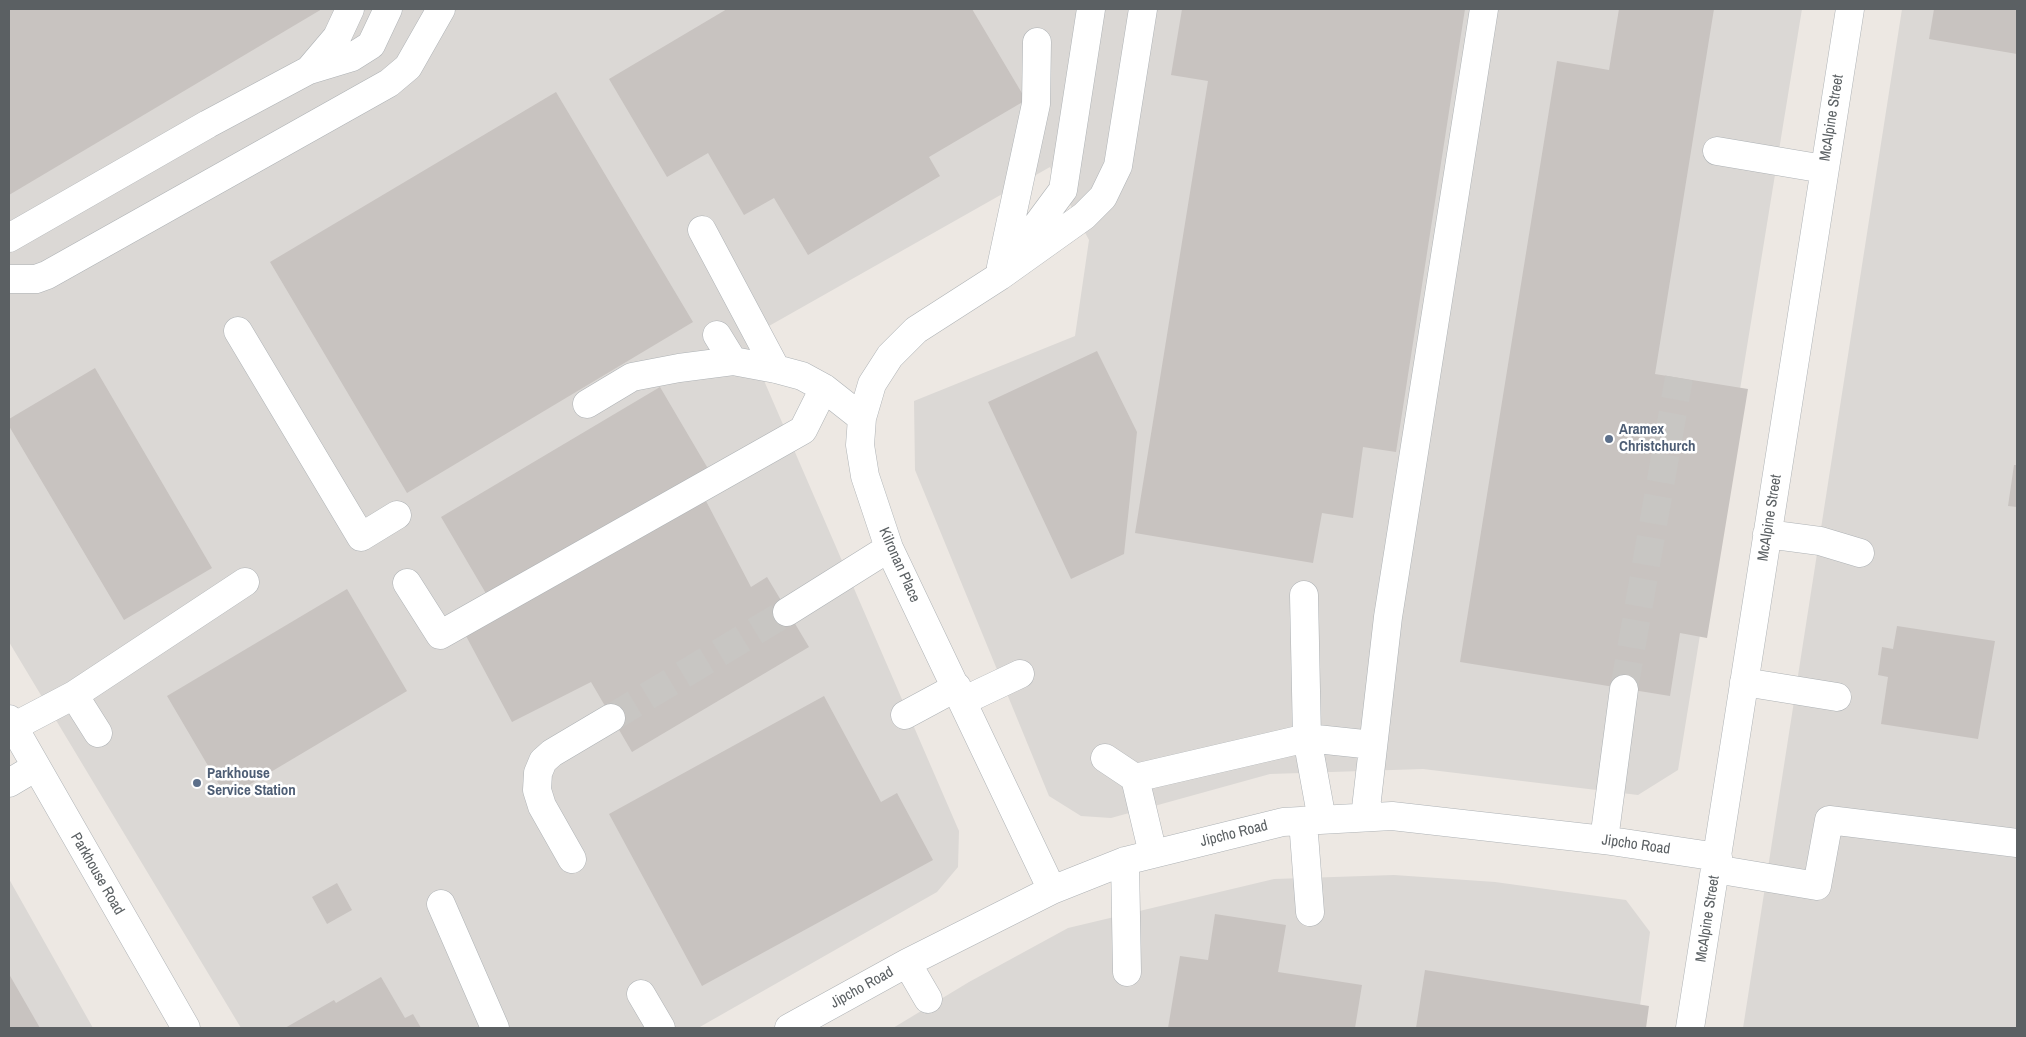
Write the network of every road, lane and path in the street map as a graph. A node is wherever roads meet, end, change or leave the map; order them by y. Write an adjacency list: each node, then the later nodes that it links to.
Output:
1 (350, 9): 9 (street)
2 (388, 9): 9 (street)
3 (441, 9): 15 (street)
4 (1091, 9): 14 (street)
5 (1143, 9): 14 (street, Kilronan Place)
6 (1484, 9): 42 (street)
7 (1850, 9): 11 (street, McAlpine Street)
8 (1037, 42): 14 (street)
9 (309, 70): 13 (street)
10 (1717, 151): 11 (street)
11 (1824, 169): 24 (street, McAlpine Street)
12 (702, 230): 19 (street)
13 (9, 238)
14 (1000, 276): 22 (street, Kilronan Place)
15 (9, 279)
16 (238, 331): 23 (street)
17 (717, 335): 18 (street)
18 (733, 361): 19 (street); 21 (street)
19 (776, 369): 20 (street)
20 (824, 388): 22 (street); 28 (street)
21 (587, 404)
22 (862, 418): 25 (street, Kilronan Place)
23 (397, 515)
24 (1767, 534): 26 (street); 32 (street, McAlpine Street)
25 (890, 548): 30 (street); 34 (street, Kilronan Place)
26 (1860, 553)
27 (245, 582): 35 (street)
28 (407, 583)
29 (1304, 595): 41 (street)
30 (787, 612)
31 (1020, 674): 34 (street)
32 (1744, 682): 36 (street); 54 (street, McAlpine Street)
33 (1624, 689): 49 (street)
34 (960, 694): 37 (street); 55 (street, Kilronan Place)
35 (74, 695): 39 (street); 40 (street)
36 (1837, 697)
37 (905, 715)
38 (611, 718): 52 (street)
39 (11, 723): 44 (street, Parkhouse Road)
40 (98, 733)
41 (1307, 738): 42 (street); 45 (street); 48 (street)
42 (1373, 745): 47 (street)
43 (1105, 758): 45 (street)
44 (36, 767): 46 (street); 62 (street, Parkhouse Road)
45 (1135, 778): 51 (street)
46 (9, 784)
47 (1365, 817): 48 (street, Jipcho Road); 49 (street, Jipcho Road)
48 (1312, 820): 51 (street, Jipcho Road); 57 (street)
49 (1604, 840): 54 (street, Jipcho Road)
50 (2017, 843): 54 (street, Jipcho Road)
51 (1153, 854): 53 (street, Jipcho Road)
52 (572, 858)
53 (1125, 861): 55 (street, Jipcho Road); 59 (street)
54 (1717, 863): 66 (street, McAlpine Street)
55 (1052, 890): 58 (street, Jipcho Road)
56 (441, 904): 63 (street)
57 (1310, 912)
58 (907, 964): 61 (street); 65 (street, Jipcho Road)
59 (1128, 972)
60 (641, 994): 64 (street)
61 (928, 999)
62 (186, 1028)
63 (495, 1028)
64 (661, 1028)
65 (789, 1028)
66 (1690, 1028)

